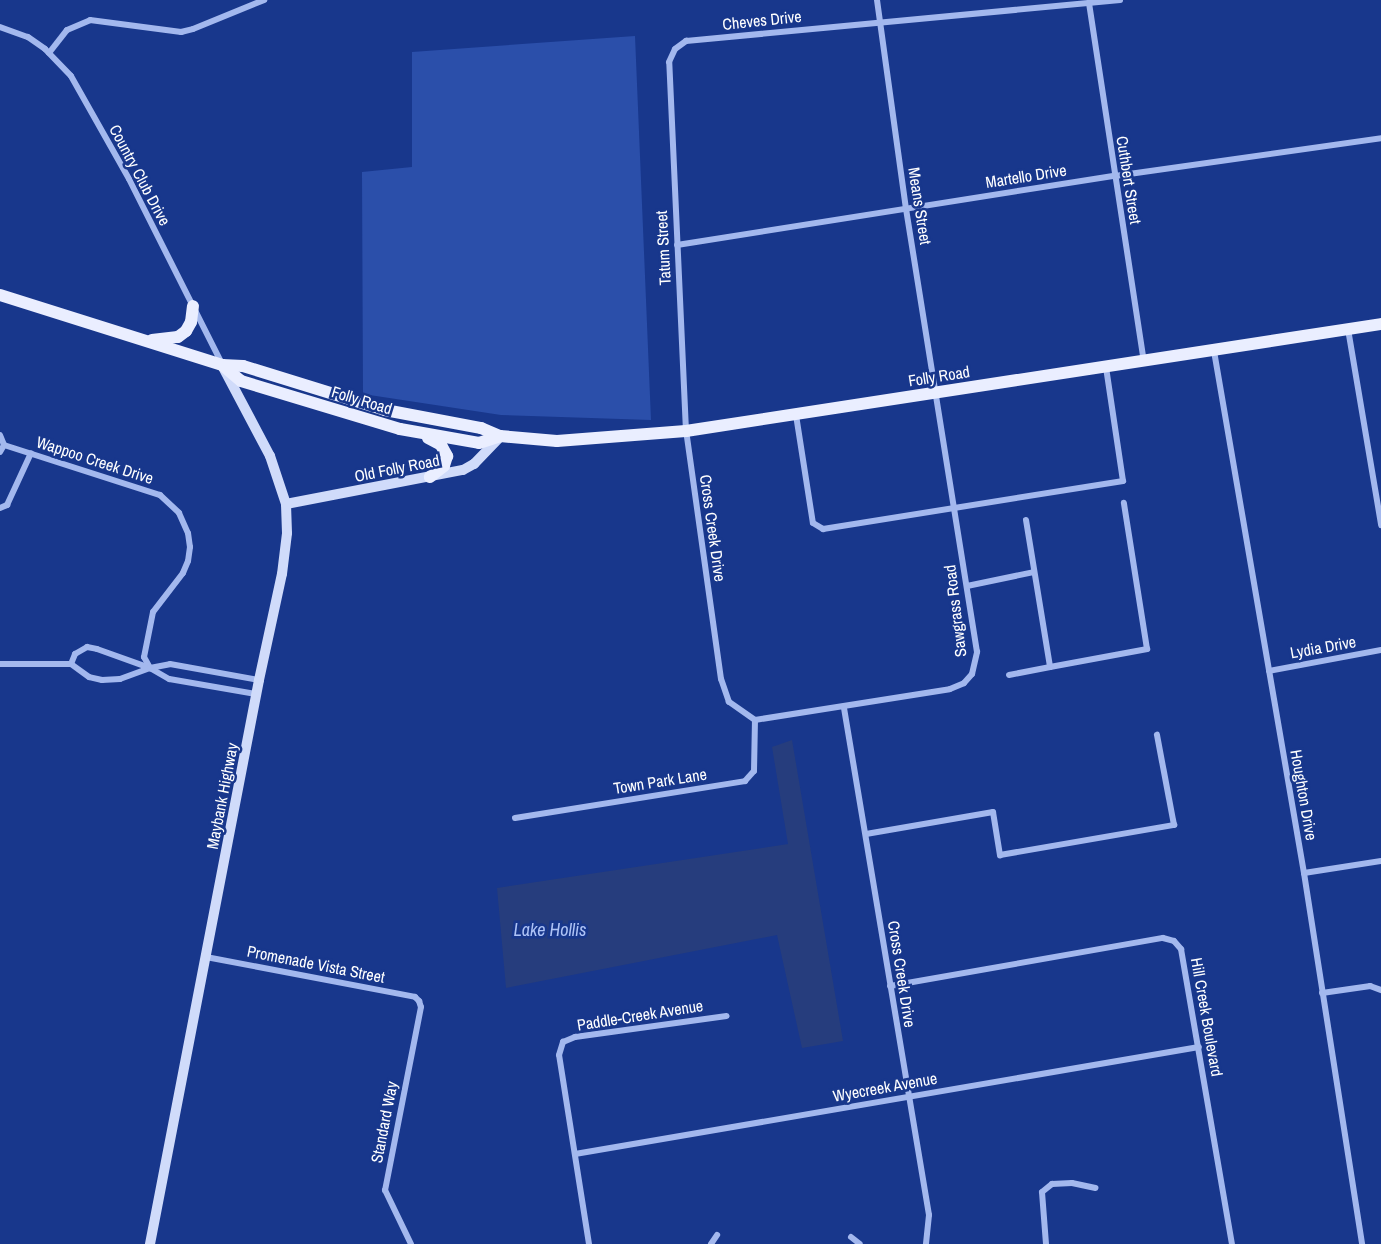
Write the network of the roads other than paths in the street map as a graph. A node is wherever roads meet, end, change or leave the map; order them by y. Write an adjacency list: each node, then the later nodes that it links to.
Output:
1 (264, 0): 7 (street)
2 (877, 0): 5 (street, Means Street)
3 (1120, 0): 4 (street, Cheves Drive)
4 (1089, 3): 5 (street, Cheves Drive); 10 (street, Cuthbert Street)
5 (880, 21): 8 (street, Cheves Drive); 11 (street, Means Street)
6 (0, 27): 7 (street, Country Club Drive)
7 (49, 53): 14 (street, Country Club Drive)
8 (669, 62): 12 (street, Tatum Street)
9 (1381, 138): 10 (street, Martello Drive)
10 (1115, 176): 11 (street, Martello Drive); 19 (street, Cuthbert Street)
11 (906, 208): 12 (street, Martello Drive); 22 (street, Means Street)
12 (677, 245): 25 (street, Tatum Street)
13 (0, 295): 17 (main road, Folly Road)
14 (193, 306): 17 (main road); 20 (street, Country Club Drive)
15 (1381, 324): 16 (main road, Folly Road)
16 (1348, 328): 18 (main road, Folly Road); 37 (street)
17 (142, 340): 20 (main road, Folly Road)
18 (1214, 351): 19 (main road, Folly Road); 45 (street, Houghton Drive)
19 (1144, 361): 21 (main road, Folly Road)
20 (222, 365): 24 (main road, Folly Road); 27 (main road, Folly Road); 32 (main road, Maybank Highway)
21 (1106, 366): 22 (main road, Folly Road); 35 (street)
22 (937, 393): 23 (main road, Folly Road); 35 (street, Sawgrass Road)
23 (796, 415): 25 (main road, Folly Road); 35 (street)
24 (410, 431): 27 (main road, Folly Road); 31 (main road)
25 (686, 431): 27 (main road, Folly Road); 50 (street, Cross Creek Drive)
26 (0, 435): 28 (street)
27 (500, 436): 31 (main road, Old Folly Road)
28 (4, 445): 29 (street); 30 (street, Wappoo Creek Drive)
29 (0, 452)
30 (31, 453): 34 (street); 43 (street, Wappoo Creek Drive)
31 (429, 477): 32 (main road, Old Folly Road)
32 (286, 504): 47 (main road, Maybank Highway)
33 (1124, 504): 44 (street)
34 (0, 508)
35 (955, 508): 39 (street, Sawgrass Road)
36 (1026, 520): 38 (street)
37 (1381, 525)
38 (1034, 572): 39 (street); 44 (street)
39 (967, 586): 49 (street, Sawgrass Road)
40 (1381, 651): 45 (street, Lydia Drive)
41 (0, 664): 42 (street)
42 (71, 664): 43 (street); 43 (street)
43 (150, 668): 47 (street); 48 (street)
44 (1050, 668): 46 (street)
45 (1269, 670): 55 (street, Houghton Drive)
46 (1009, 675)
47 (259, 680): 48 (main road, Maybank Highway)
48 (256, 694): 56 (main road, Maybank Highway)
49 (844, 708): 50 (street, Sawgrass Road); 53 (street, Cross Creek Drive)
50 (755, 720): 52 (street, Town Park Lane)
51 (1157, 735): 53 (street)
52 (515, 818)
53 (866, 834): 57 (street, Cross Creek Drive)
54 (1381, 861): 55 (street)
55 (1305, 873): 59 (street, Houghton Drive)
56 (206, 957): 60 (street, Promenade Vista Street); 68 (main road, Maybank Highway)
57 (890, 986): 62 (street, Hill Creek Boulevard); 63 (street, Cross Creek Drive)
58 (1381, 990): 59 (street)
59 (1322, 993): 76 (street, Houghton Drive)
60 (419, 1001): 69 (street, Standard Way)
61 (727, 1016): 64 (street, Paddle-Creek Avenue)
62 (1199, 1047): 63 (street, Wyecreek Avenue); 75 (street, Hill Creek Boulevard)
63 (908, 1097): 64 (street, Wyecreek Avenue); 73 (street, Cross Creek Drive)
64 (575, 1154): 70 (street)
65 (1095, 1188): 74 (street)
66 (717, 1235): 71 (street)
67 (851, 1237): 72 (street)
68 (150, 1244)
69 (411, 1244)
70 (589, 1244)
71 (711, 1244)
72 (860, 1244)
73 (926, 1244)
74 (1047, 1244)
75 (1232, 1244)
76 (1362, 1244)

